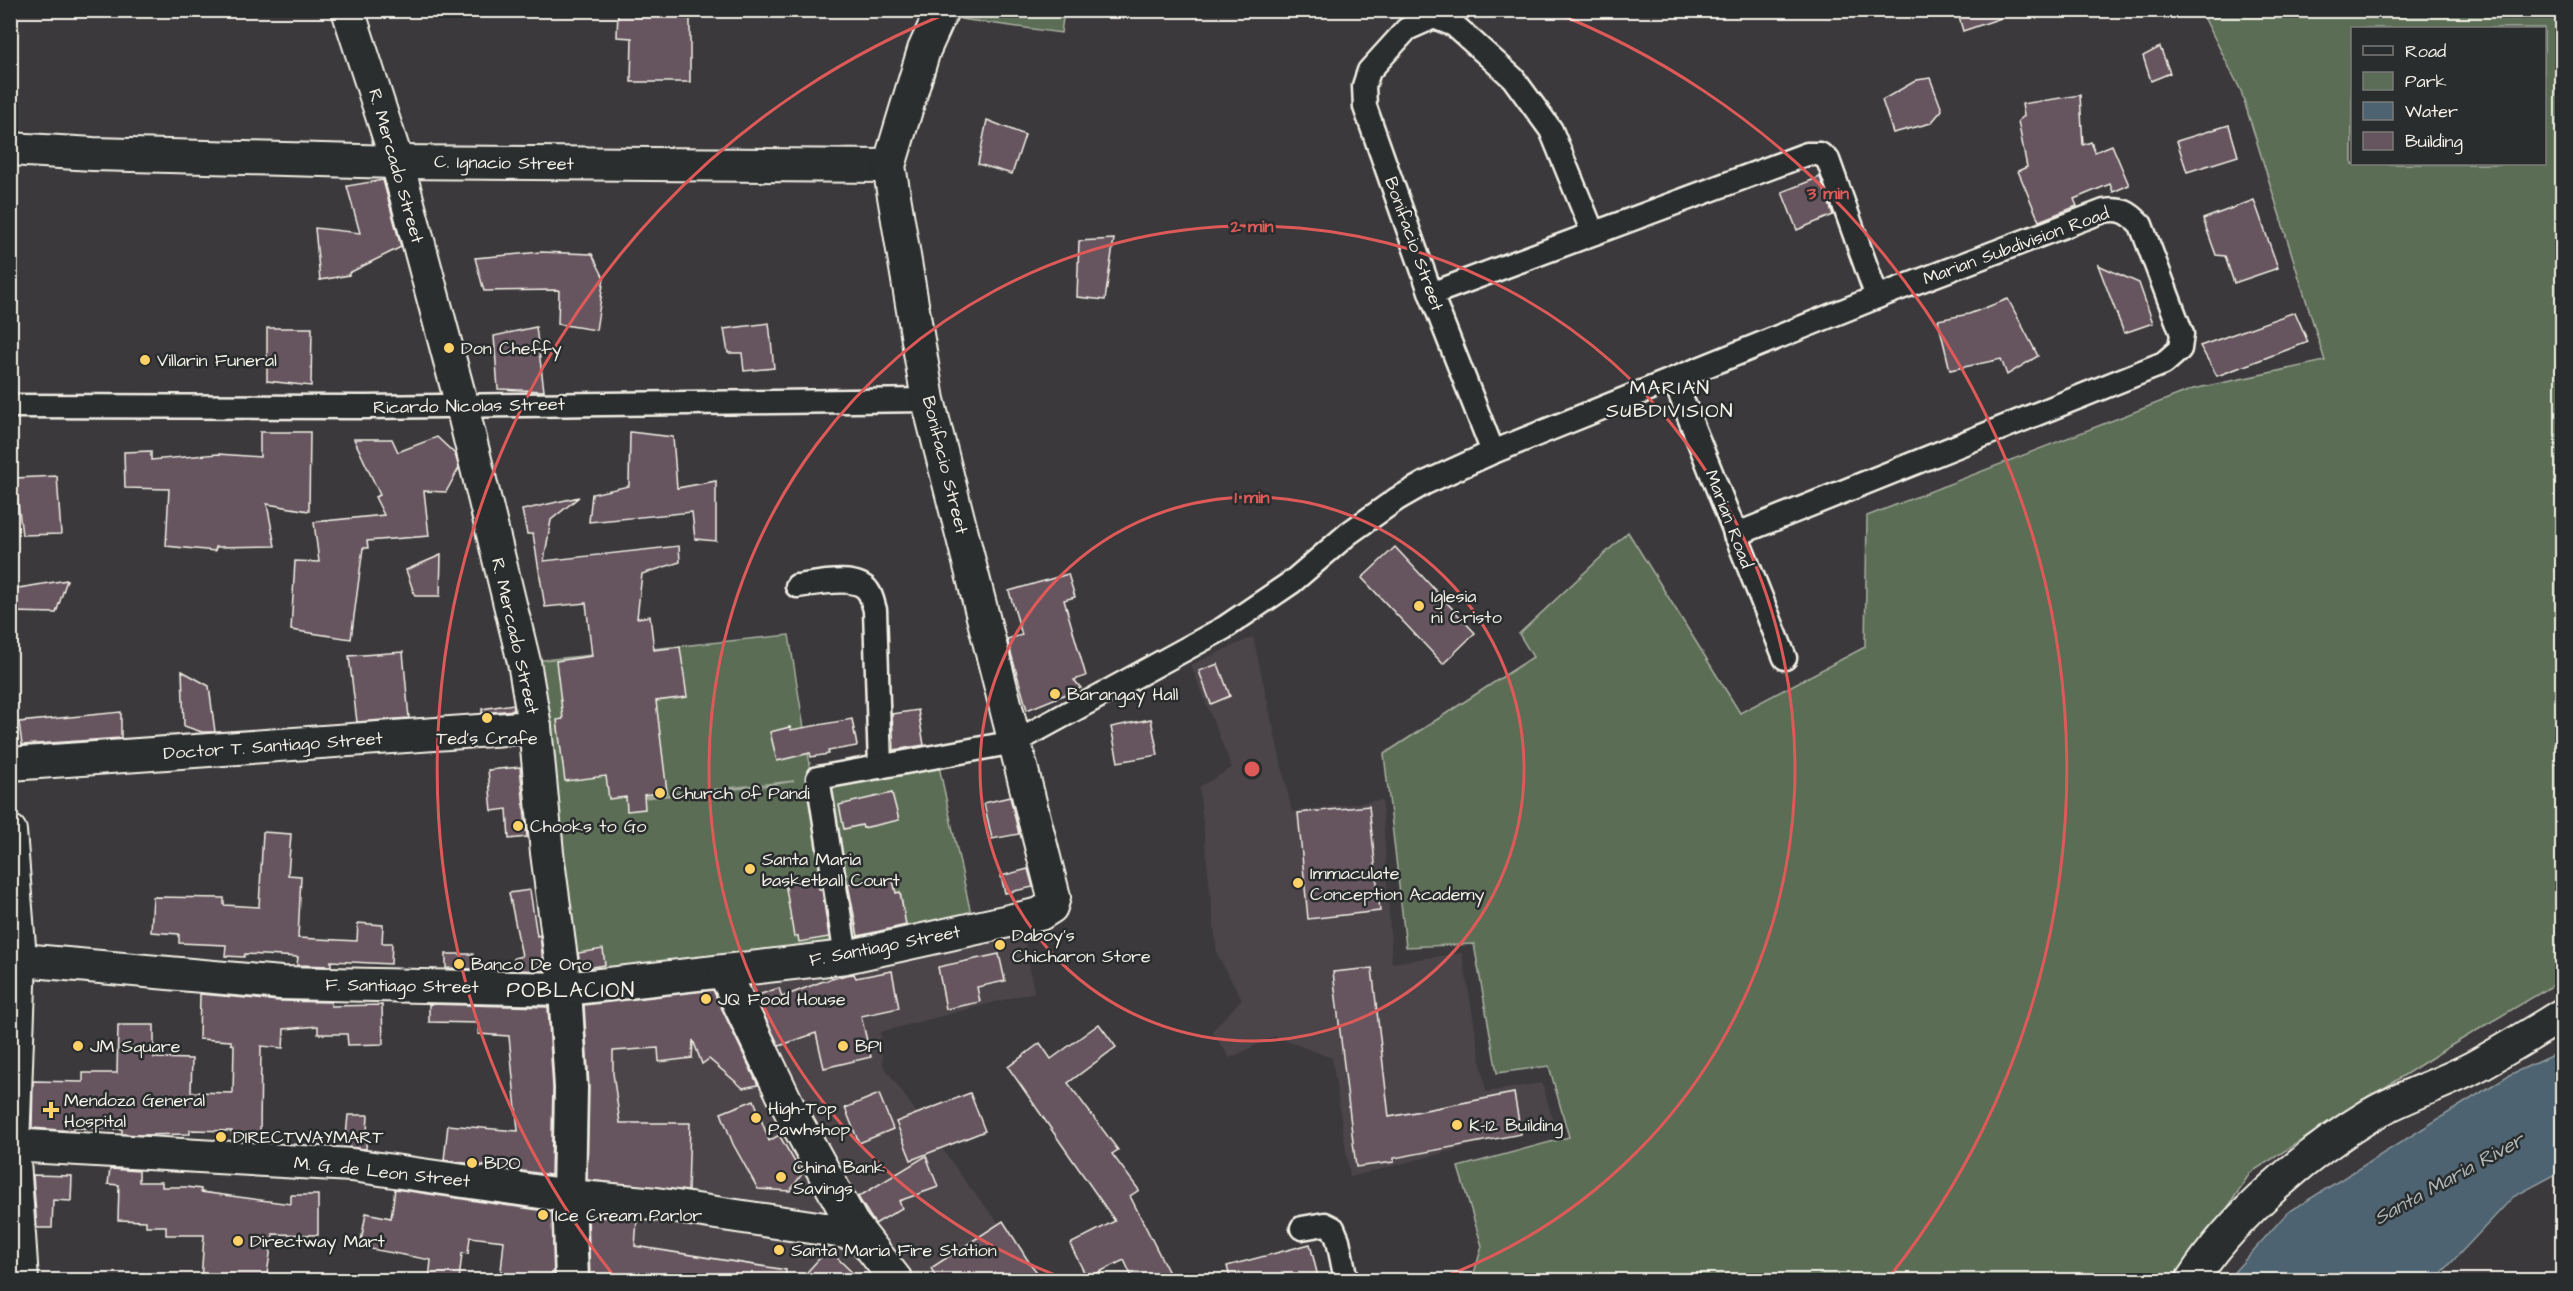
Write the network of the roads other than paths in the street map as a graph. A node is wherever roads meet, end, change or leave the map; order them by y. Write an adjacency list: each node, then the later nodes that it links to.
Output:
1 (348, 10): 4 (street, R. Mercado Street)
2 (942, 10): 5 (street, Bonifacio Street)
3 (10, 149): 4 (street, C. Ignacio Street)
4 (397, 162): 5 (street, C. Ignacio Street); 12 (street, R. Mercado Street)
5 (889, 166): 10 (street, Bonifacio Street)
6 (1593, 233): 7 (street); 7 (street, Bonifacio Street); 8 (street)
7 (1431, 294): 13 (street, Bonifacio Street)
8 (1877, 297): 9 (street); 14 (street, Marian Subdivision Road)
9 (1674, 379): 13 (street); 14 (street, Marian Road)
10 (928, 400): 12 (street, Ricardo Nicolas Street); 18 (street, Bonifacio Street)
11 (10, 406): 12 (street, Ricardo Nicolas Street)
12 (462, 406): 17 (street, R. Mercado Street)
13 (1493, 452): 18 (street)
14 (1735, 535): 16 (street, Marian Road)
15 (797, 586): 20 (street)
16 (1785, 658)
17 (535, 727): 19 (street, Doctor T. Santiago Street); 26 (street, R. Mercado Street)
18 (1015, 742): 20 (street); 22 (street, Bonifacio Street)
19 (10, 764)
20 (880, 767): 23 (street)
21 (10, 831): 24 (street)
22 (1040, 914): 23 (street, F. Santiago Street)
23 (846, 957): 25 (street, F. Santiago Street)
24 (15, 959): 26 (street, F. Santiago Street); 28 (street)
25 (724, 972): 26 (street, F. Santiago Street); 31 (street)
26 (565, 989): 29 (street, R. Mercado Street)
27 (2562, 1015): 36 (street)
28 (12, 1145): 29 (street, M. G. de Leon Street); 32 (street)
29 (569, 1196): 31 (street, M. G. de Leon Street); 33 (street, R. Mercado Street)
30 (1302, 1228): 35 (street)
31 (858, 1234): 34 (street)
32 (22, 1281)
33 (572, 1281)
34 (896, 1281)
35 (1346, 1281)
36 (2192, 1281)

